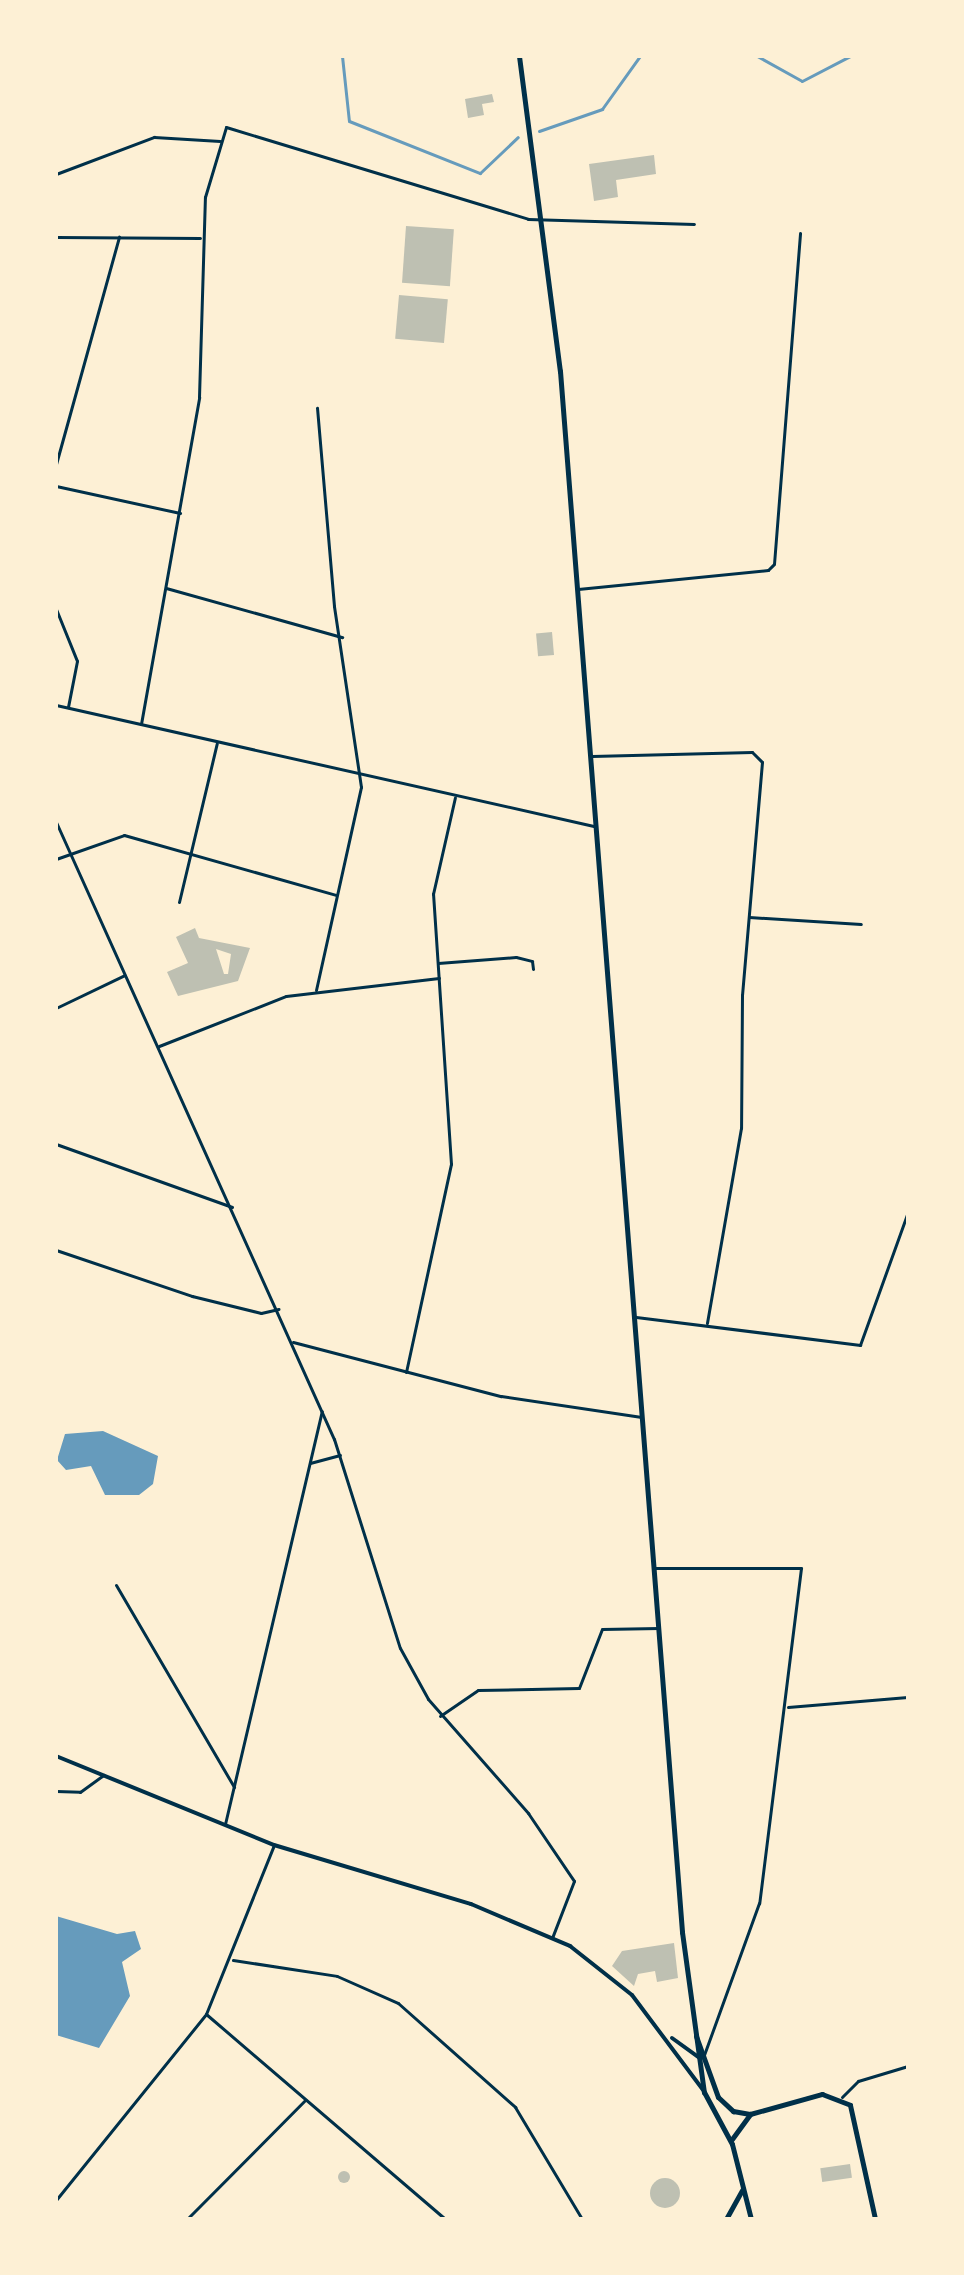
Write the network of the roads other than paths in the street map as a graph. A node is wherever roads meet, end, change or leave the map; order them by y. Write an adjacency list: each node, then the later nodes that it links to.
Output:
1 (519, 56): 4 (main road)
2 (220, 141): 3 (street); 4 (street); 9 (street)
3 (56, 174)
4 (540, 219): 5 (street); 16 (main road)
5 (694, 224)
6 (800, 233): 16 (street)
7 (56, 237): 8 (street)
8 (119, 237): 9 (street); 11 (street)
9 (202, 238): 14 (street)
10 (317, 408): 18 (street)
11 (58, 447): 12 (street)
12 (56, 464)
13 (56, 486): 14 (street)
14 (180, 513): 15 (street)
15 (166, 588): 18 (street); 21 (street)
16 (578, 589): 23 (main road)
17 (56, 609): 20 (street)
18 (342, 637): 24 (street)
19 (56, 705): 20 (street)
20 (68, 707): 21 (street)
21 (141, 724): 22 (street)
22 (217, 743): 24 (street); 28 (street)
23 (592, 756): 27 (main road); 33 (street)
24 (360, 776): 25 (street); 31 (street)
25 (455, 797): 27 (street); 35 (street)
26 (56, 822): 29 (street)
27 (596, 826): 47 (main road)
28 (192, 852): 29 (street); 31 (street); 32 (street)
29 (70, 853): 30 (street); 37 (street)
30 (56, 859)
31 (336, 895): 39 (street)
32 (179, 902)
33 (749, 917): 34 (street); 48 (street)
34 (861, 924)
35 (438, 963): 36 (street); 38 (street)
36 (533, 969)
37 (126, 975): 40 (street); 41 (street)
38 (439, 978): 39 (street); 50 (street)
39 (316, 990): 41 (street)
40 (56, 1008)
41 (159, 1046): 43 (street)
42 (56, 1144): 43 (street)
43 (232, 1207): 46 (street)
44 (908, 1212): 48 (street)
45 (56, 1250): 46 (street)
46 (279, 1309): 49 (street)
47 (636, 1317): 48 (street); 52 (main road)
48 (707, 1323)
49 (293, 1342): 50 (street); 51 (street)
50 (406, 1372): 52 (street)
51 (322, 1411): 53 (street); 54 (street)
52 (644, 1418): 55 (main road)
53 (340, 1455): 54 (street); 60 (street)
54 (310, 1463): 63 (street)
55 (655, 1568): 57 (main road); 59 (street)
56 (116, 1585): 63 (street)
57 (659, 1628): 60 (street); 70 (main road)
58 (908, 1697): 59 (street)
59 (788, 1707): 73 (street)
60 (440, 1716): 67 (street)
61 (56, 1756): 62 (street)
62 (103, 1775): 64 (street); 65 (street)
63 (234, 1787): 65 (street)
64 (56, 1791)
65 (224, 1826): 66 (street)
66 (274, 1845): 67 (street); 68 (street)
67 (552, 1938): 71 (street)
68 (233, 1960): 69 (street); 85 (street)
69 (206, 2014): 78 (street); 82 (street)
70 (694, 2031): 72 (main road); 73 (main road)
71 (666, 2034): 72 (street); 76 (street)
72 (696, 2055): 74 (street); 76 (main road)
73 (704, 2055): 74 (main road)
74 (708, 2066): 79 (main road)
75 (908, 2066): 77 (street)
76 (704, 2092): 80 (main road)
77 (842, 2097): 79 (main road); 89 (main road)
78 (306, 2099): 83 (street); 84 (street)
79 (750, 2114): 80 (main road)
80 (732, 2144): 81 (main road)
81 (743, 2181): 87 (main road); 88 (main road)
82 (56, 2200)
83 (187, 2219)
84 (445, 2219)
85 (584, 2219): 86 (main road)
86 (612, 2219)
87 (726, 2219)
88 (751, 2219)
89 (875, 2219)

